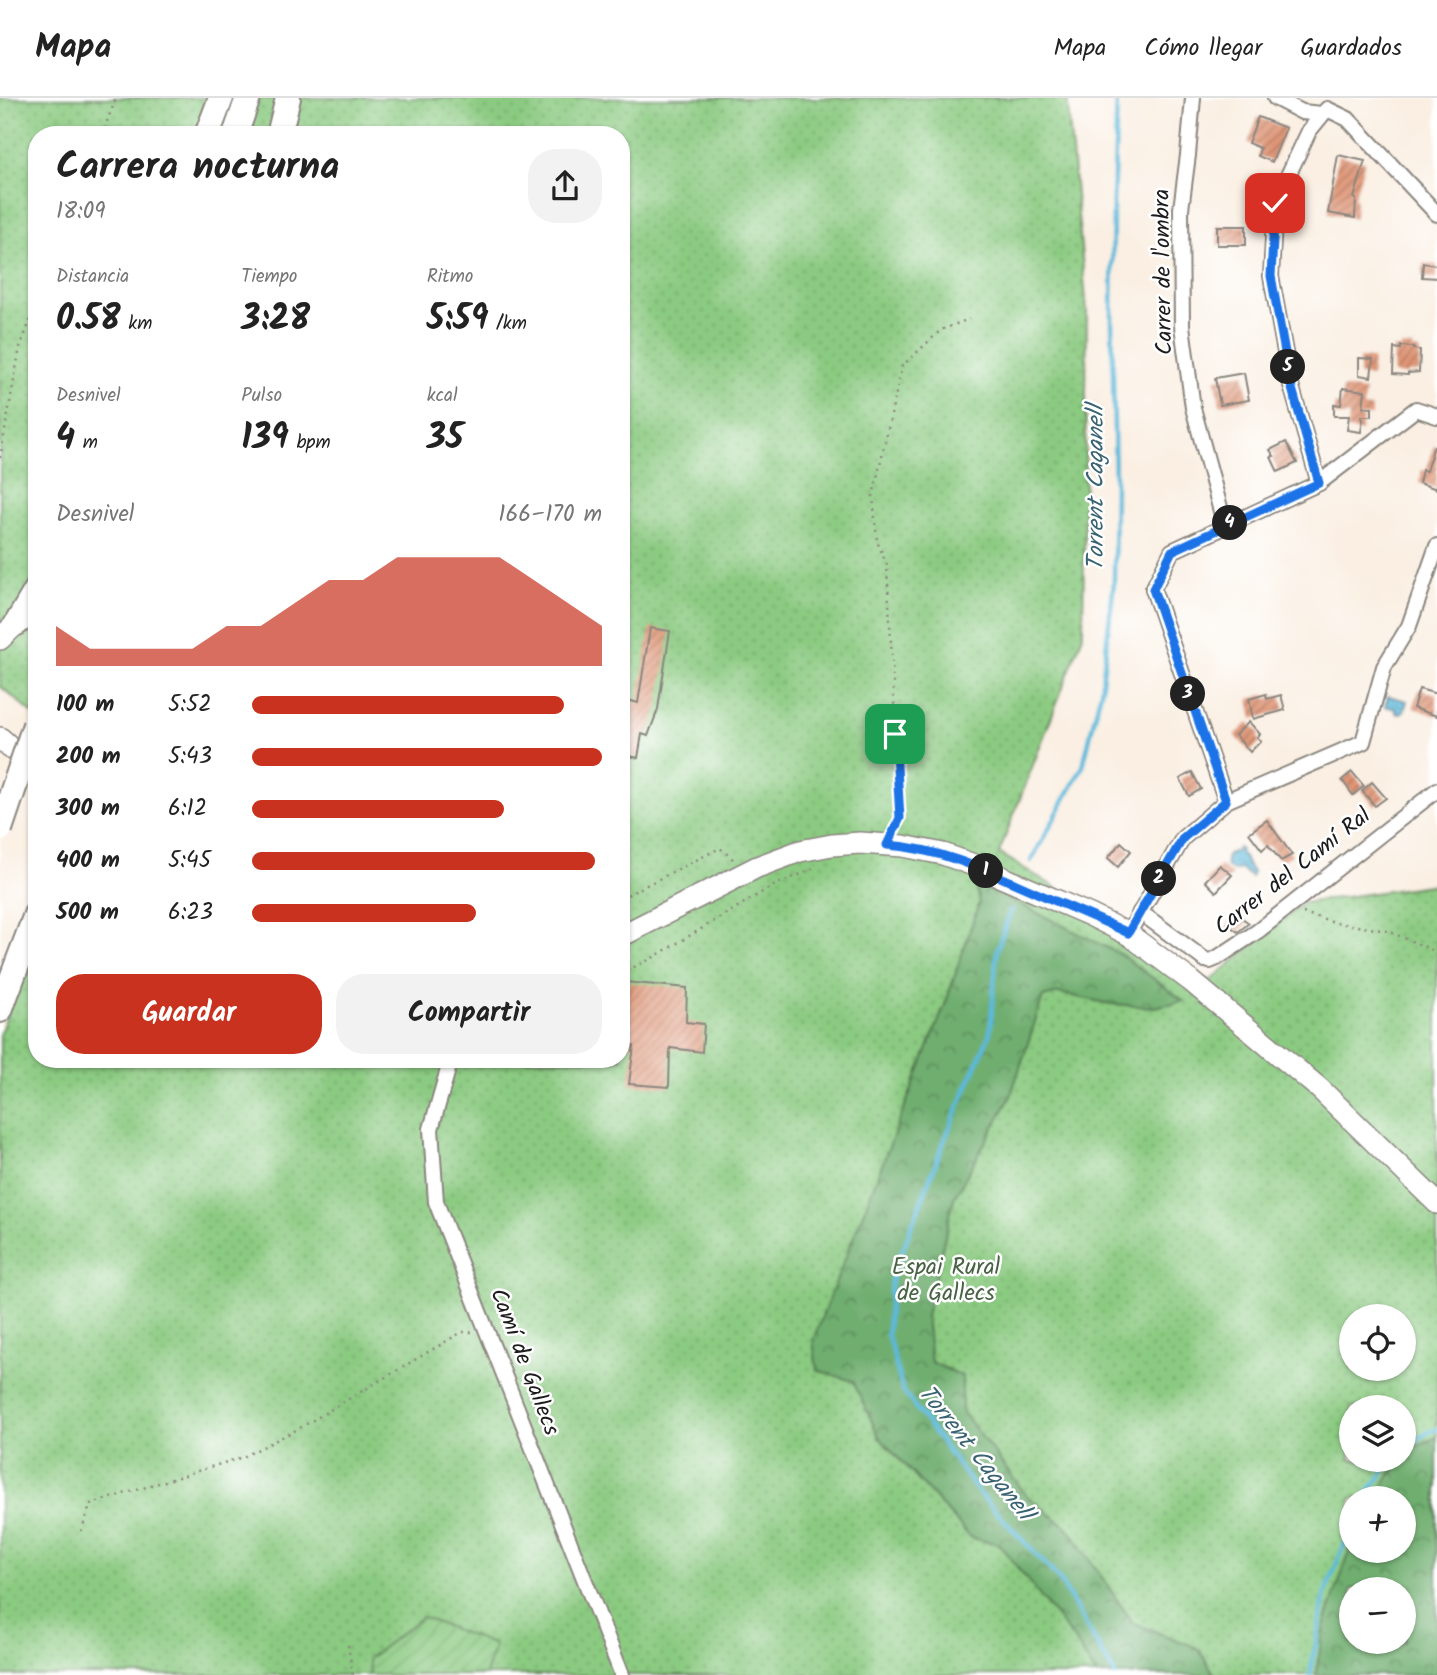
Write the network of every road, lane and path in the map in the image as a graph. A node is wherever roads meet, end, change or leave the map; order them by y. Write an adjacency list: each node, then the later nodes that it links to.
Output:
1 (116, 98): 8 (path)
2 (221, 98): 9 (highway)
3 (248, 98): 10 (highway)
4 (288, 98): 11 (highway)
5 (1193, 98): 18 (street, Carrer de l'ombra)
6 (1275, 98): 7 (street)
7 (1322, 114): 12 (street); 17 (street)
8 (105, 126)
9 (210, 126)
10 (238, 126)
11 (281, 126)
12 (1437, 214)
13 (969, 319): 29 (path)
14 (28, 326): 16 (path)
15 (1437, 416): 17 (street)
16 (0, 458)
17 (1319, 483): 18 (street)
18 (1225, 526): 26 (street)
19 (1437, 547): 26 (street)
20 (28, 606): 21 (highway)
21 (18, 625)
22 (0, 738): 24 (main road)
23 (28, 746): 27 (highway, bridge)
24 (28, 758)
25 (1437, 790): 32 (street, Carrer del Camí Ral)
26 (1226, 801): 33 (street)
27 (0, 829)
28 (839, 845): 29 (main road); 30 (main road); 38 (path)
29 (887, 845): 35 (main road)
30 (746, 872): 31 (path); 34 (main road)
31 (630, 893)
32 (1285, 908): 33 (street, Carrer del Camí Ral); 37 (path)
33 (1140, 912): 35 (street)
34 (630, 931)
35 (1128, 933): 41 (main road)
36 (28, 936): 39 (highway)
37 (1437, 952)
38 (630, 969)
39 (0, 1010)
40 (449, 1068): 42 (street, Camí de Gallecs)
41 (1437, 1203)
42 (487, 1332): 43 (path); 46 (street, Camí de Gallecs)
43 (81, 1531)
44 (348, 1645): 45 (path)
45 (353, 1675)
46 (622, 1675)

